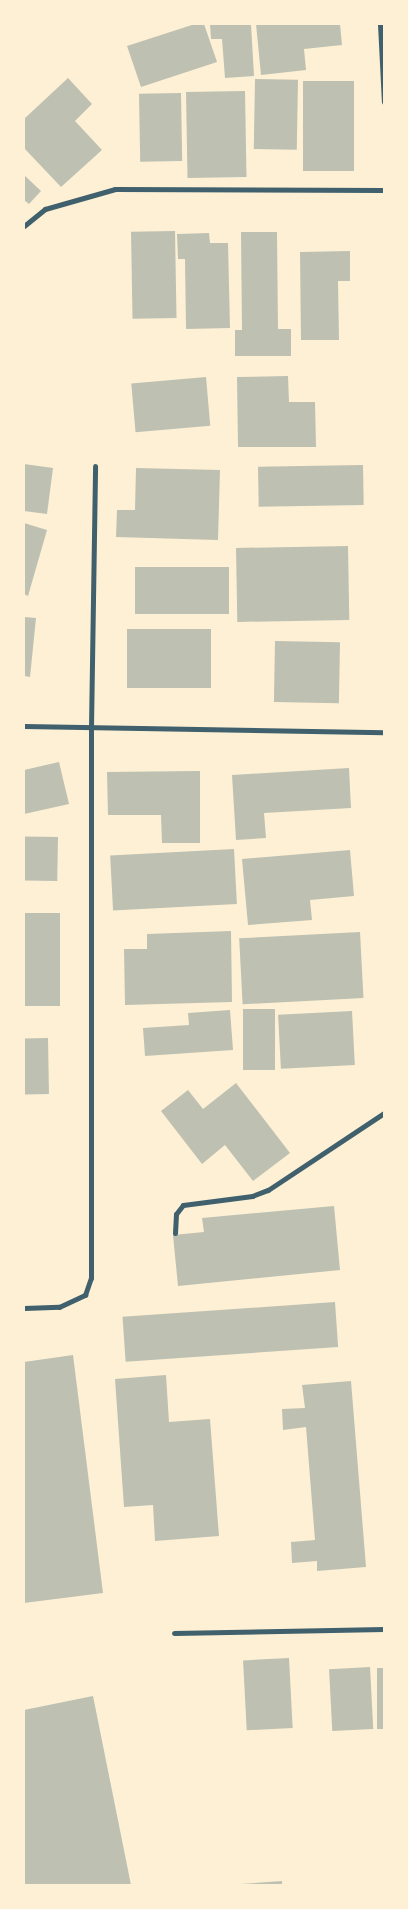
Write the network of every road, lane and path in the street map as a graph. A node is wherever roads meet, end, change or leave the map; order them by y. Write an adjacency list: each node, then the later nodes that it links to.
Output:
1 (380, 24): 2 (street)
2 (384, 102)
3 (384, 190): 4 (street)
4 (24, 226)
5 (95, 466): 7 (street)
6 (24, 726): 7 (street)
7 (91, 726): 8 (street); 11 (street)
8 (384, 732)
9 (384, 1113): 10 (street)
10 (175, 1234)
11 (24, 1308)
12 (384, 1629): 13 (street)
13 (174, 1633)

